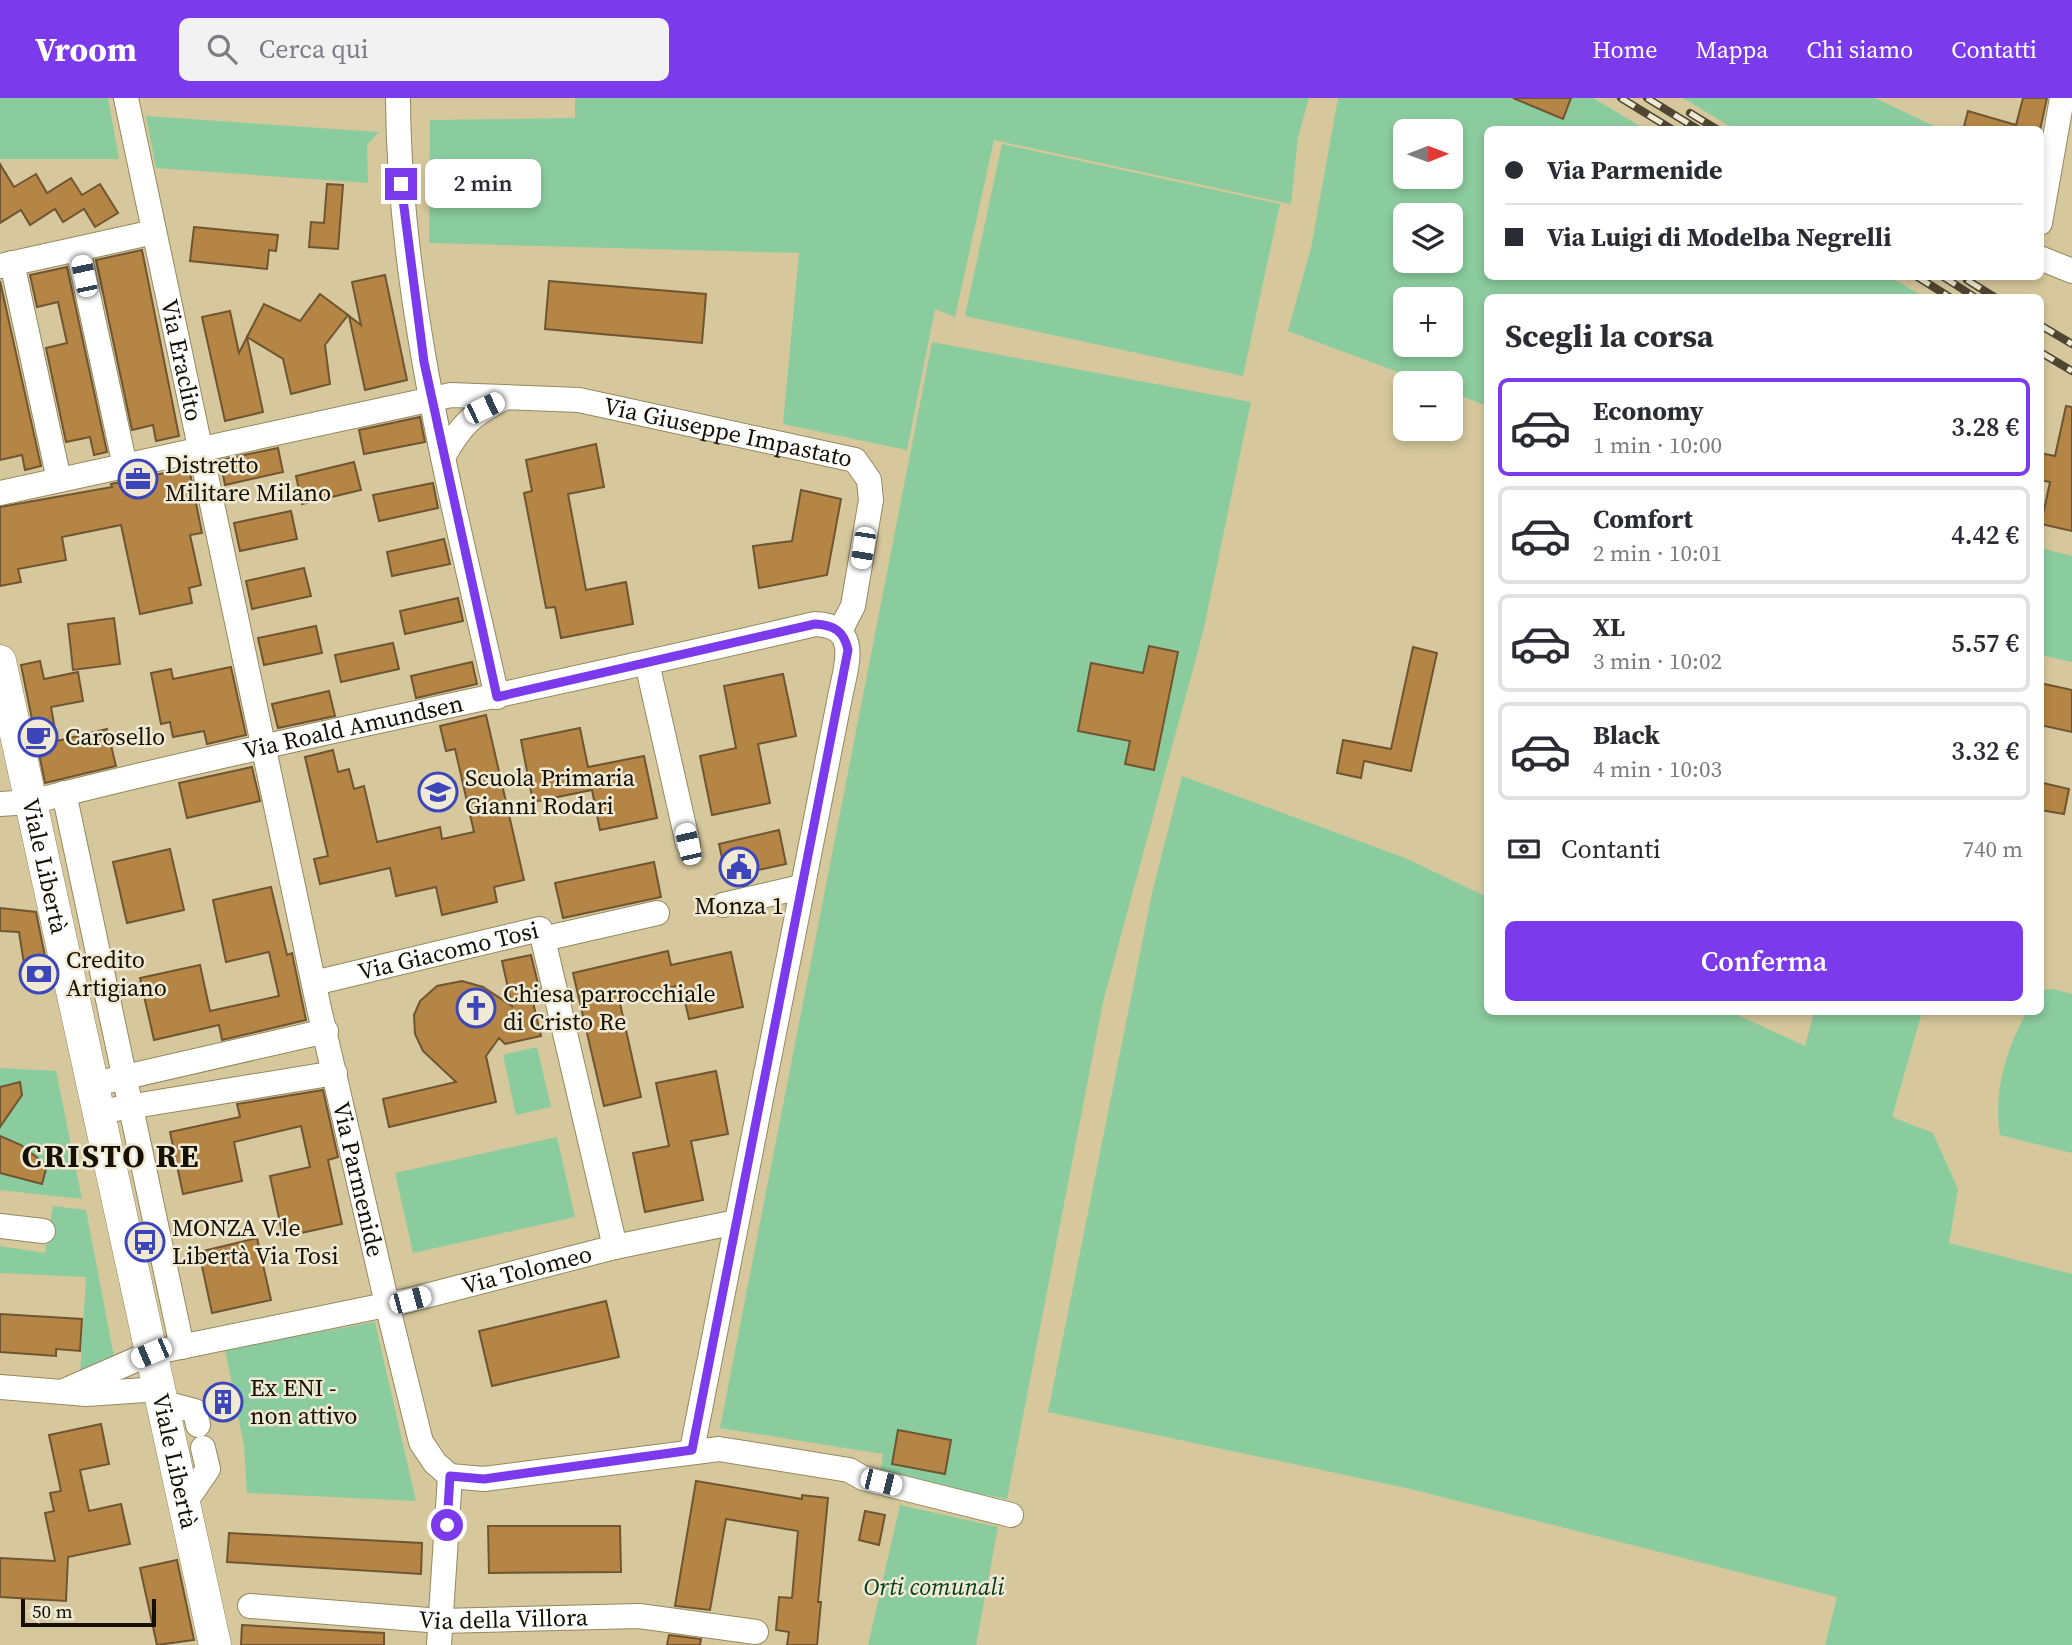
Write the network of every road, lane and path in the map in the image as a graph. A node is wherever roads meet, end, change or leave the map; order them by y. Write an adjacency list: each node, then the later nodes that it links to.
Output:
1 (126, 98): 5 (street, Via Eraclito)
2 (398, 98): 11 (street)
3 (2062, 98): 4 (street)
4 (2044, 200)
5 (154, 232): 6 (street); 12 (street, Via Eraclito)
6 (78, 249): 8 (street); 14 (street)
7 (2044, 260): 9 (street)
8 (6, 265): 15 (street)
9 (2072, 271)
10 (506, 397): 11 (street, Via Giuseppe Impastato); 13 (street); 17 (street, Via Giuseppe Impastato)
11 (431, 401): 12 (street, Via Giuseppe Impastato); 13 (street)
12 (200, 450): 14 (street, Via Giuseppe Impastato); 21 (street, Via Eraclito)
13 (443, 457): 20 (street)
14 (125, 466): 15 (street, Via Giuseppe Impastato)
15 (59, 480): 16 (street, Via Giuseppe Impastato)
16 (0, 493)
17 (840, 631): 19 (street, Via Roald Amundsen); 26 (street)
18 (0, 662): 23 (main road, Viale Libertà)
19 (647, 663): 20 (street, Via Roald Amundsen); 25 (street)
20 (497, 697): 21 (street, Via Roald Amundsen)
21 (264, 746): 22 (street, Via Roald Amundsen); 30 (street, Via Parmenide)
22 (64, 793): 23 (street, Via Roald Amundsen); 33 (street, Viale Libertà)
23 (31, 802): 24 (street, Via Roald Amundsen); 34 (main road, Viale Libertà)
24 (0, 804)
25 (688, 844)
26 (801, 887): 27 (street); 36 (street)
27 (723, 905)
28 (657, 913): 29 (street, Via Giacomo Tosi)
29 (543, 939): 30 (street, Via Giacomo Tosi); 39 (street)
30 (314, 983): 31 (street, Via Parmenide)
31 (326, 1031): 32 (street, Via Parmenide); 33 (street)
32 (335, 1073): 35 (street); 40 (street, Via Parmenide)
33 (124, 1078): 34 (street); 35 (street, Viale Libertà)
34 (95, 1099): 35 (street); 41 (main road, Viale Libertà)
35 (130, 1106): 41 (street, Viale Libertà)
36 (736, 1222): 39 (street, Via Tolomeo); 45 (street)
37 (0, 1226): 38 (street)
38 (43, 1231)
39 (615, 1247): 40 (street, Via Tolomeo)
40 (387, 1304): 41 (street, Via Tolomeo); 46 (street, Via Parmenide)
41 (166, 1350): 43 (street, Via Tolomeo); 44 (main road, Viale Libertà)
42 (0, 1387): 43 (street)
43 (64, 1391): 44 (street)
44 (160, 1396): 47 (main road, Viale Libertà); 47 (street)
45 (692, 1450): 46 (street); 48 (street)
46 (450, 1476): 51 (street)
47 (184, 1504): 52 (main road, Viale Libertà)
48 (1011, 1516)
49 (250, 1606): 51 (street, Via della Villora)
50 (756, 1632): 51 (street, Via della Villora)
51 (440, 1633)
52 (215, 1645)

